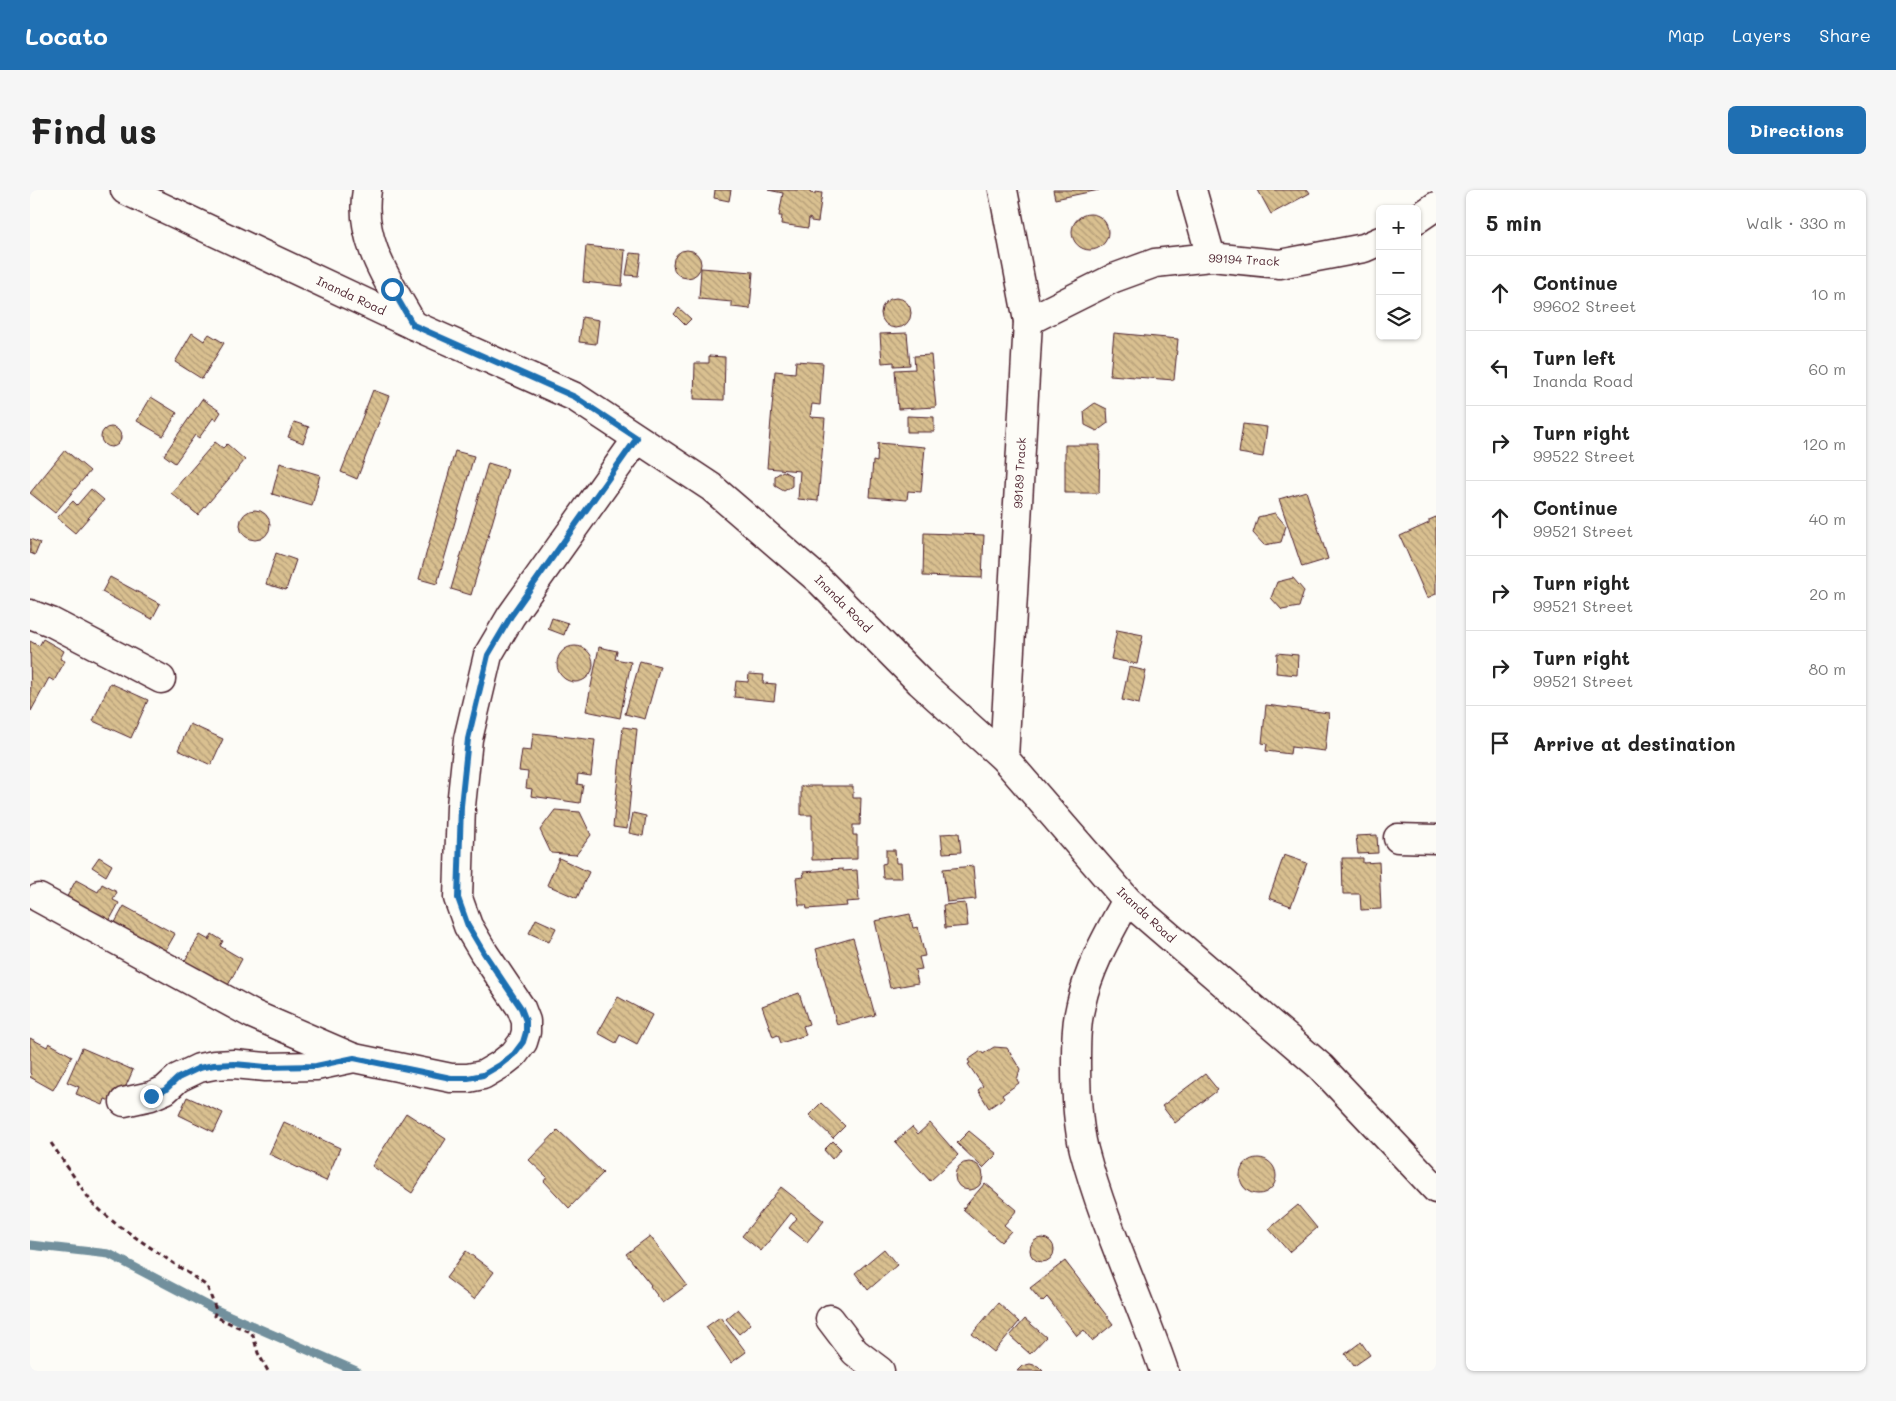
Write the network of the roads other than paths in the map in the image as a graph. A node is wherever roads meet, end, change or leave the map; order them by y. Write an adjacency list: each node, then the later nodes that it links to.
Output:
1 (125, 190): 10 (street, Inanda Road)
2 (367, 190): 10 (street)
3 (1003, 190): 9 (street, 99189 Track)
4 (1192, 190): 8 (street)
5 (1436, 206): 6 (street)
6 (1421, 216)
7 (1376, 243): 8 (street, 99194 Track)
8 (1212, 257): 9 (street, 99194 Track)
9 (1028, 321): 14 (street, 99189 Track)
10 (413, 325): 11 (street, Inanda Road)
11 (637, 438): 14 (street, Inanda Road); 19 (street)
12 (30, 614): 13 (street)
13 (161, 679)
14 (1004, 758): 18 (street, Inanda Road)
15 (1398, 838): 16 (street)
16 (1436, 838)
17 (39, 898): 19 (street)
18 (1127, 900): 21 (street, Inanda Road); 24 (street)
19 (354, 1058): 20 (street)
20 (124, 1102)
21 (1436, 1189)
22 (830, 1319): 23 (street)
23 (880, 1371)
24 (1164, 1371)

